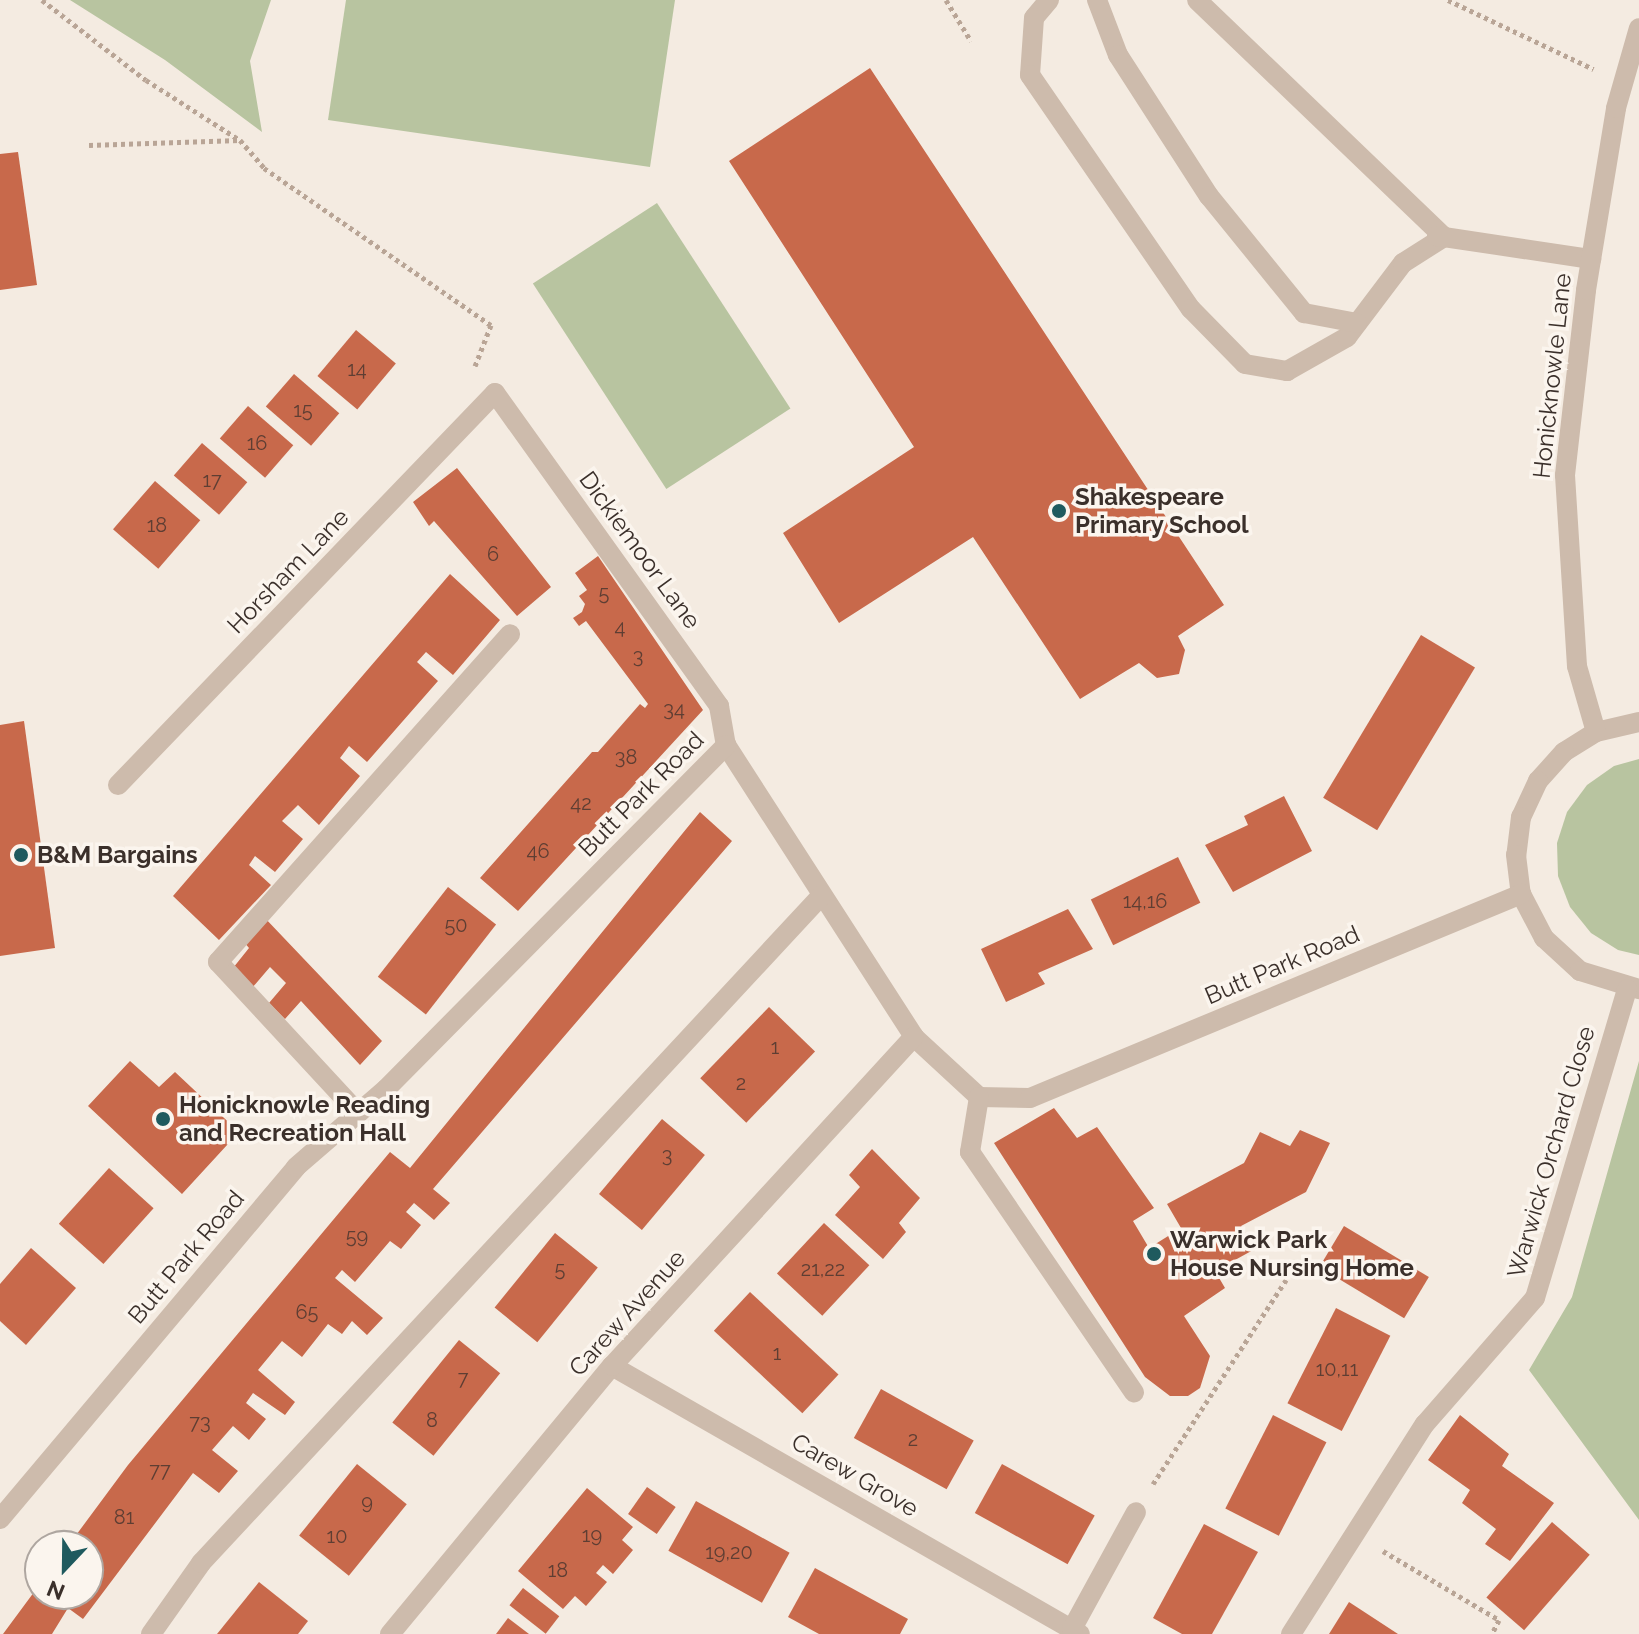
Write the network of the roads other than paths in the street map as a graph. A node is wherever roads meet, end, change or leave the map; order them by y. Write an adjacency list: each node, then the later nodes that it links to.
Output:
1 (1049, 0): 7 (street)
2 (1097, 0): 7 (street)
3 (1197, 0): 5 (street)
4 (1639, 28): 6 (street, Honicknowle Lane)
5 (1441, 237): 6 (street); 7 (street)
6 (1591, 259): 11 (street, Honicknowle Lane)
7 (1357, 323)
8 (495, 393): 12 (street, Dickiemoor Lane); 13 (street, Horsham Lane)
9 (510, 634): 19 (street)
10 (1639, 722): 11 (street)
11 (1596, 732): 14 (street)
12 (726, 745): 15 (street, Butt Park Road); 19 (street, Butt Park Road)
13 (118, 785)
14 (1521, 894): 16 (street); 18 (street, Butt Park Road)
15 (822, 895): 17 (street, Butt Park Road); 25 (street)
16 (1633, 989): 27 (street, Warwick Orchard Close)
17 (914, 1037): 18 (street, Butt Park Road); 20 (street, Carew Avenue)
18 (979, 1097): 21 (street)
19 (358, 1113): 22 (street, Butt Park Road)
20 (612, 1366): 24 (street, Carew Grove); 26 (street, Carew Avenue)
21 (1134, 1392)
22 (3, 1509)
23 (1136, 1512): 24 (street, Carew Grove)
24 (1076, 1631)
25 (151, 1634)
26 (390, 1634)
27 (1291, 1634)

